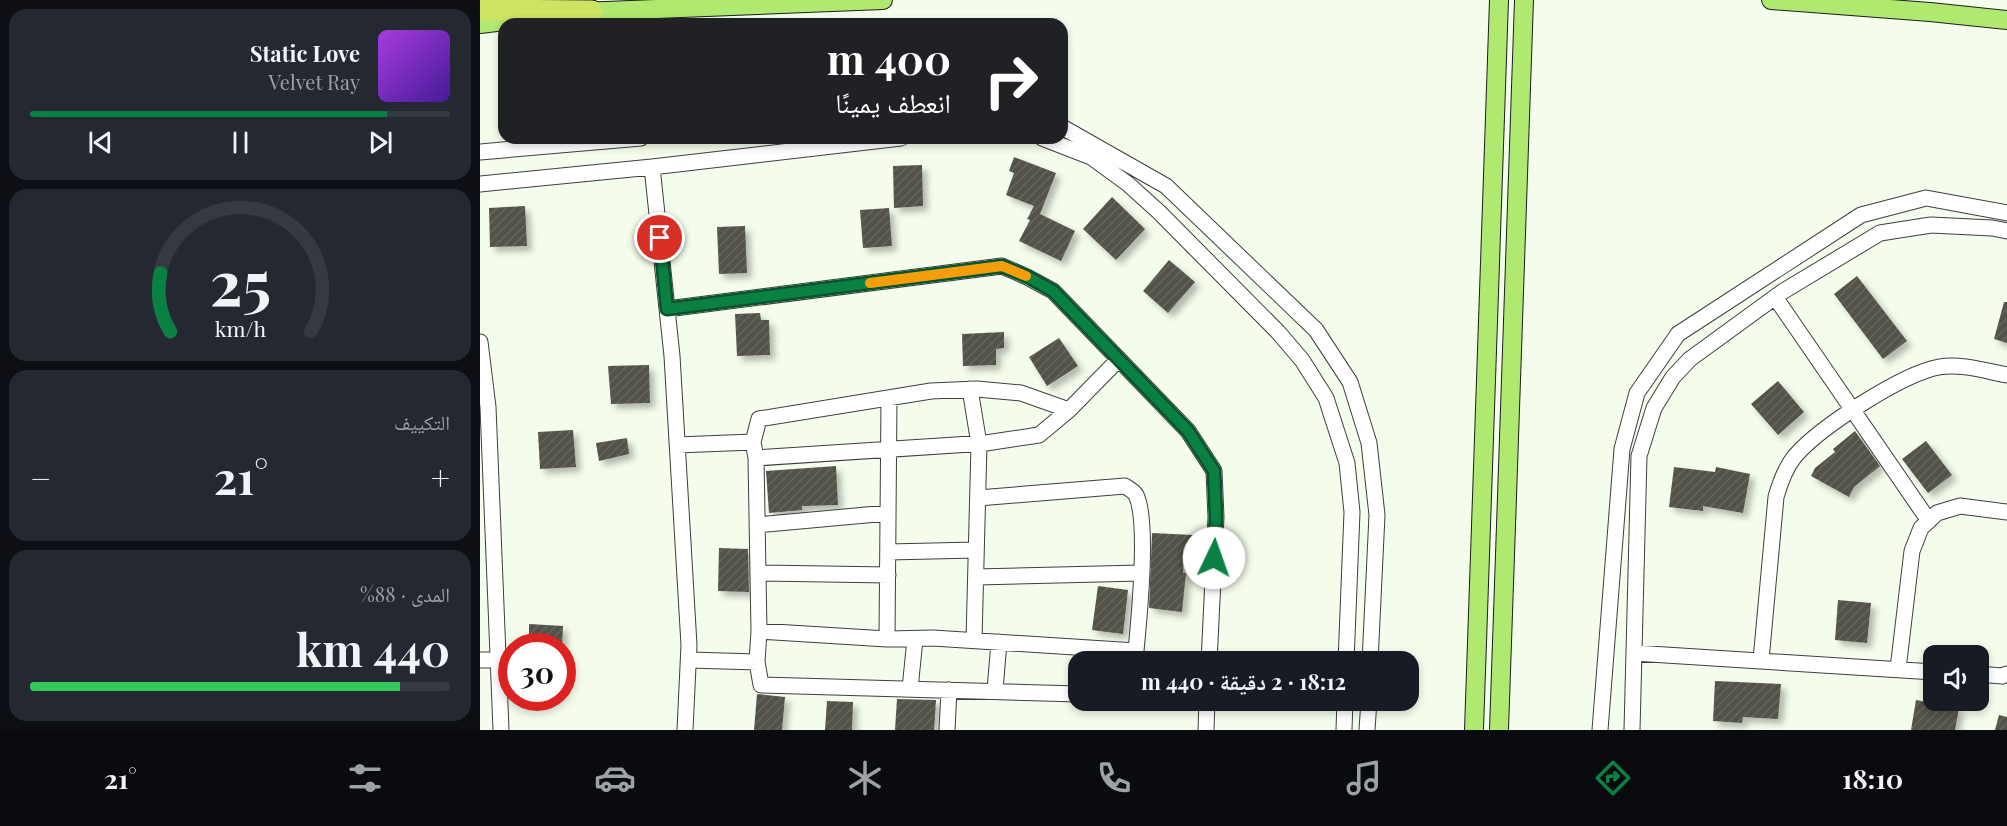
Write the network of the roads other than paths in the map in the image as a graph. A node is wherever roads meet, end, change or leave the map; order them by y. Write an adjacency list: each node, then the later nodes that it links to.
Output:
1 (883, 0): 6 (main road)
2 (1499, 0): 80 (main road)
3 (1524, 0): 81 (main road)
4 (1771, 0): 8 (main road)
5 (480, 10): 6 (highway)
6 (592, 11): 7 (main road)
7 (532, 18)
8 (2007, 20)
9 (498, 22): 10 (main road)
10 (480, 24)
11 (1068, 130): 55 (street)
12 (577, 144): 15 (street)
13 (849, 144): 16 (street)
14 (1057, 144): 54 (street)
15 (480, 153)
16 (652, 167): 17 (street); 21 (street)
17 (480, 184)
18 (2007, 213): 82 (street)
19 (2007, 231): 20 (street)
20 (1775, 297): 28 (street); 56 (street)
21 (667, 309): 23 (street); 31 (street)
22 (480, 342): 34 (street)
23 (1119, 359): 27 (street); 53 (street)
24 (2007, 375): 28 (street)
25 (970, 389): 26 (street); 27 (street); 30 (street)
26 (889, 398): 29 (street); 32 (street)
27 (1069, 410): 30 (street)
28 (1851, 410): 38 (street); 60 (street)
29 (753, 442): 31 (street); 33 (street)
30 (979, 444): 32 (street); 35 (street)
31 (677, 445): 59 (street)
32 (888, 449): 33 (street); 37 (street)
33 (756, 458): 39 (street)
34 (485, 471): 58 (street)
35 (978, 498): 40 (street); 43 (street)
36 (2007, 512): 38 (street)
37 (888, 513): 39 (street); 41 (street)
38 (1929, 521): 62 (street)
39 (757, 525): 42 (street)
40 (976, 550): 41 (street); 45 (street)
41 (888, 552): 44 (street)
42 (758, 573): 44 (street); 46 (street)
43 (1141, 573): 45 (street); 52 (street)
44 (888, 575): 47 (street)
45 (976, 577): 49 (street)
46 (759, 631): 47 (street); 61 (street)
47 (887, 639): 48 (street)
48 (915, 639): 49 (street); 66 (street)
49 (974, 640): 50 (street)
50 (999, 642): 51 (street); 68 (street)
51 (1088, 651)
52 (1137, 651)
53 (1210, 651)
54 (1346, 651)
55 (1371, 651)
56 (1634, 653): 60 (street); 83 (street)
57 (480, 660): 58 (street)
58 (498, 660)
59 (689, 660): 61 (street); 75 (street)
60 (1761, 660): 62 (street)
61 (757, 662): 66 (street)
62 (1898, 669): 63 (street)
63 (1923, 671)
64 (2007, 674): 65 (street)
65 (1989, 675)
66 (910, 689): 67 (street)
67 (949, 690): 68 (street); 76 (street)
68 (995, 690): 69 (street)
69 (1068, 694)
70 (500, 711): 74 (street)
71 (1207, 711): 77 (street)
72 (1345, 711): 78 (street)
73 (1368, 711): 79 (street)
74 (501, 730)
75 (685, 730)
76 (947, 730)
77 (1206, 730)
78 (1344, 730)
79 (1367, 730)
80 (1474, 730)
81 (1499, 730)
82 (1600, 730)
83 (1632, 730)

